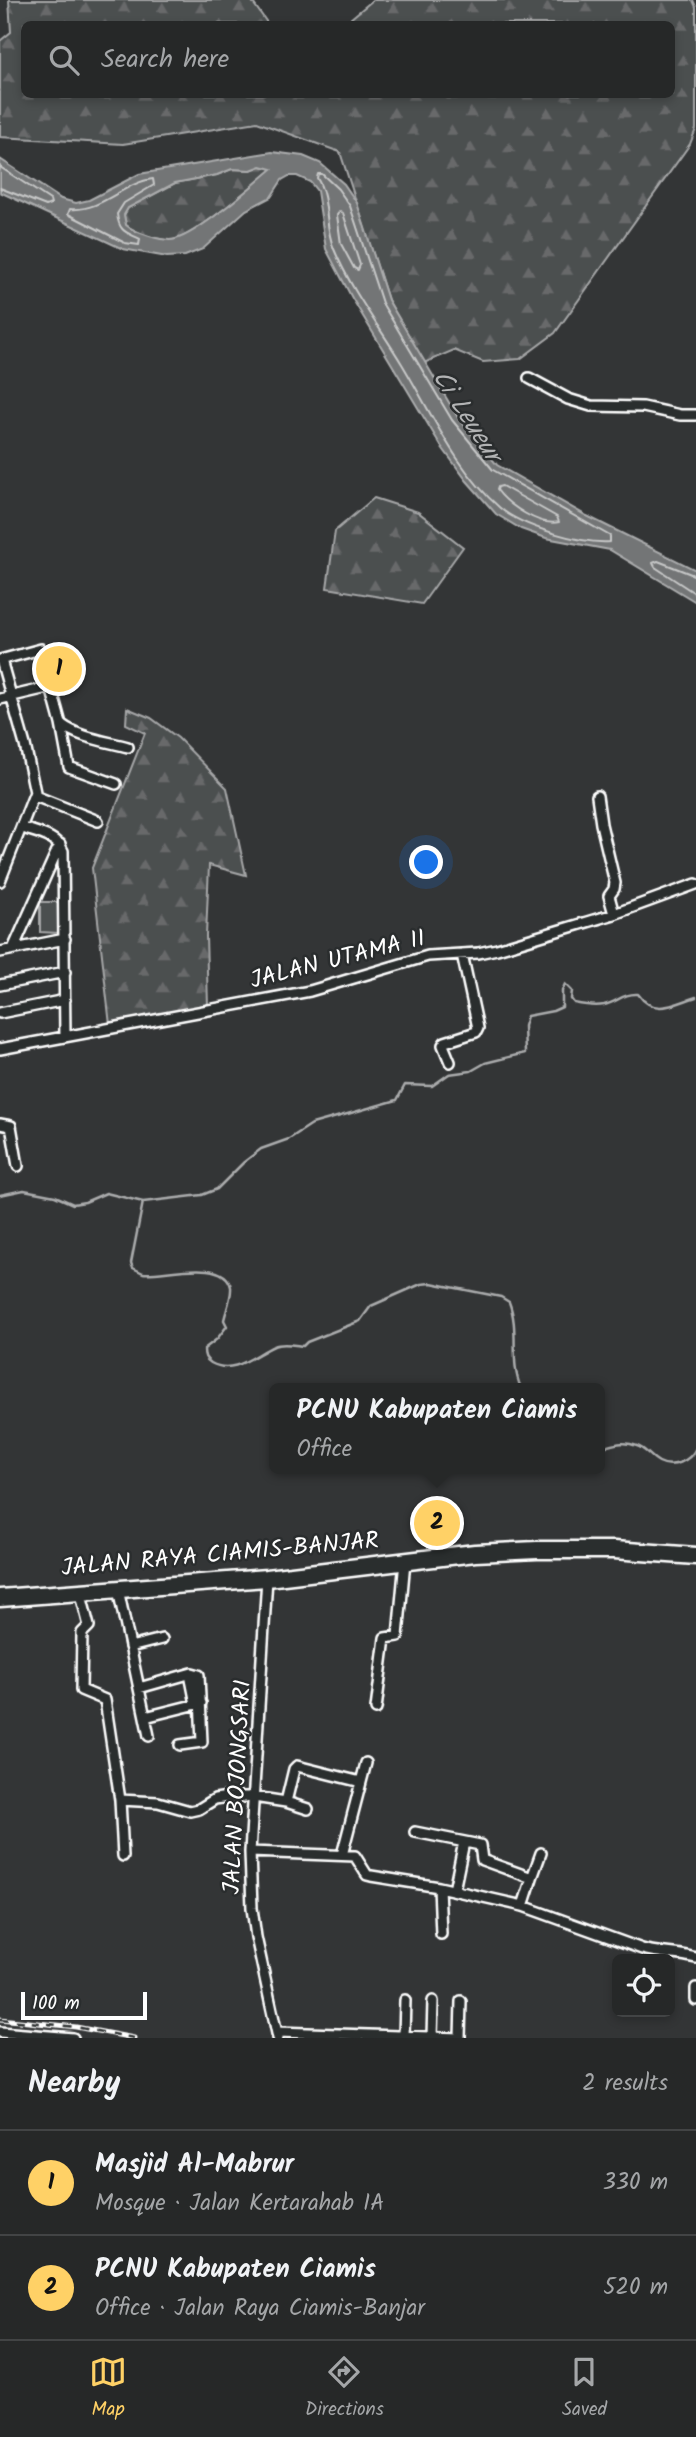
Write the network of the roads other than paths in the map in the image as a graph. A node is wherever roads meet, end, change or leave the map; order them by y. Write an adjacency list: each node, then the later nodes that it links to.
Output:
1 (529, 378): 2 (street)
2 (696, 415)
3 (1, 660): 4 (street); 5 (street)
4 (51, 687): 5 (street); 7 (street)
5 (12, 696): 6 (street); 10 (street)
6 (0, 699)
7 (61, 724): 8 (street); 9 (street)
8 (128, 747)
9 (116, 784)
10 (35, 796): 12 (street); 13 (street)
11 (597, 796): 17 (street)
12 (98, 821)
13 (23, 828): 14 (street); 15 (street)
14 (60, 844): 18 (street); 19 (street)
15 (0, 881)
16 (696, 884): 17 (street, JALAN UTAMA II)
17 (614, 913): 21 (street, JALAN UTAMA II)
18 (65, 939): 19 (street); 22 (street)
19 (13, 949): 20 (street)
20 (0, 952)
21 (462, 954): 26 (street, JALAN UTAMA II); 28 (street)
22 (65, 972): 23 (street); 24 (street)
23 (0, 985)
24 (65, 1000): 25 (street); 26 (street)
25 (0, 1013)
26 (65, 1037): 27 (street, JALAN UTAMA II)
27 (0, 1049)
28 (450, 1062)
29 (0, 1124): 30 (street)
30 (18, 1166)
31 (696, 1556): 32 (highway, JALAN RAYA CIAMIS-BANJAR)
32 (405, 1561): 33 (highway, JALAN RAYA CIAMIS-BANJAR); 41 (street)
33 (267, 1578): 34 (highway, JALAN RAYA CIAMIS-BANJAR); 47 (street, JALAN BOJONGSARI)
34 (118, 1589): 35 (highway, JALAN RAYA CIAMIS-BANJAR); 38 (street)
35 (79, 1591): 36 (highway, JALAN RAYA CIAMIS-BANJAR); 48 (street)
36 (0, 1598)
37 (162, 1639): 38 (street)
38 (131, 1647): 39 (street)
39 (139, 1688): 40 (street); 42 (street)
40 (199, 1704): 42 (street); 44 (street)
41 (376, 1709)
42 (145, 1717): 43 (street)
43 (149, 1736)
44 (180, 1745)
45 (366, 1763): 46 (street)
46 (361, 1782): 49 (street); 55 (street)
47 (254, 1797): 48 (street); 49 (street); 53 (street, JALAN BOJONGSARI)
48 (120, 1800): 56 (street)
49 (286, 1802): 50 (street)
50 (308, 1809)
51 (415, 1832): 52 (street)
52 (464, 1842): 57 (street); 59 (street)
53 (250, 1852): 55 (street); 69 (street, JALAN BOJONGSARI)
54 (541, 1853): 57 (street)
55 (342, 1855): 58 (street)
56 (123, 1856)
57 (532, 1878): 60 (street)
58 (439, 1887): 59 (street); 61 (street)
59 (454, 1889): 60 (street)
60 (523, 1906): 62 (street)
61 (441, 1934)
62 (696, 1958)
63 (696, 1988): 65 (street)
64 (405, 2000): 72 (street)
65 (696, 2000)
66 (433, 2001): 73 (street)
67 (461, 2001): 75 (street)
68 (0, 2032): 74 (street)
69 (277, 2035): 70 (street)
70 (325, 2036): 71 (street)
71 (359, 2036): 72 (street)
72 (397, 2036): 73 (street)
73 (427, 2037): 75 (street)
74 (73, 2038)
75 (460, 2038)

